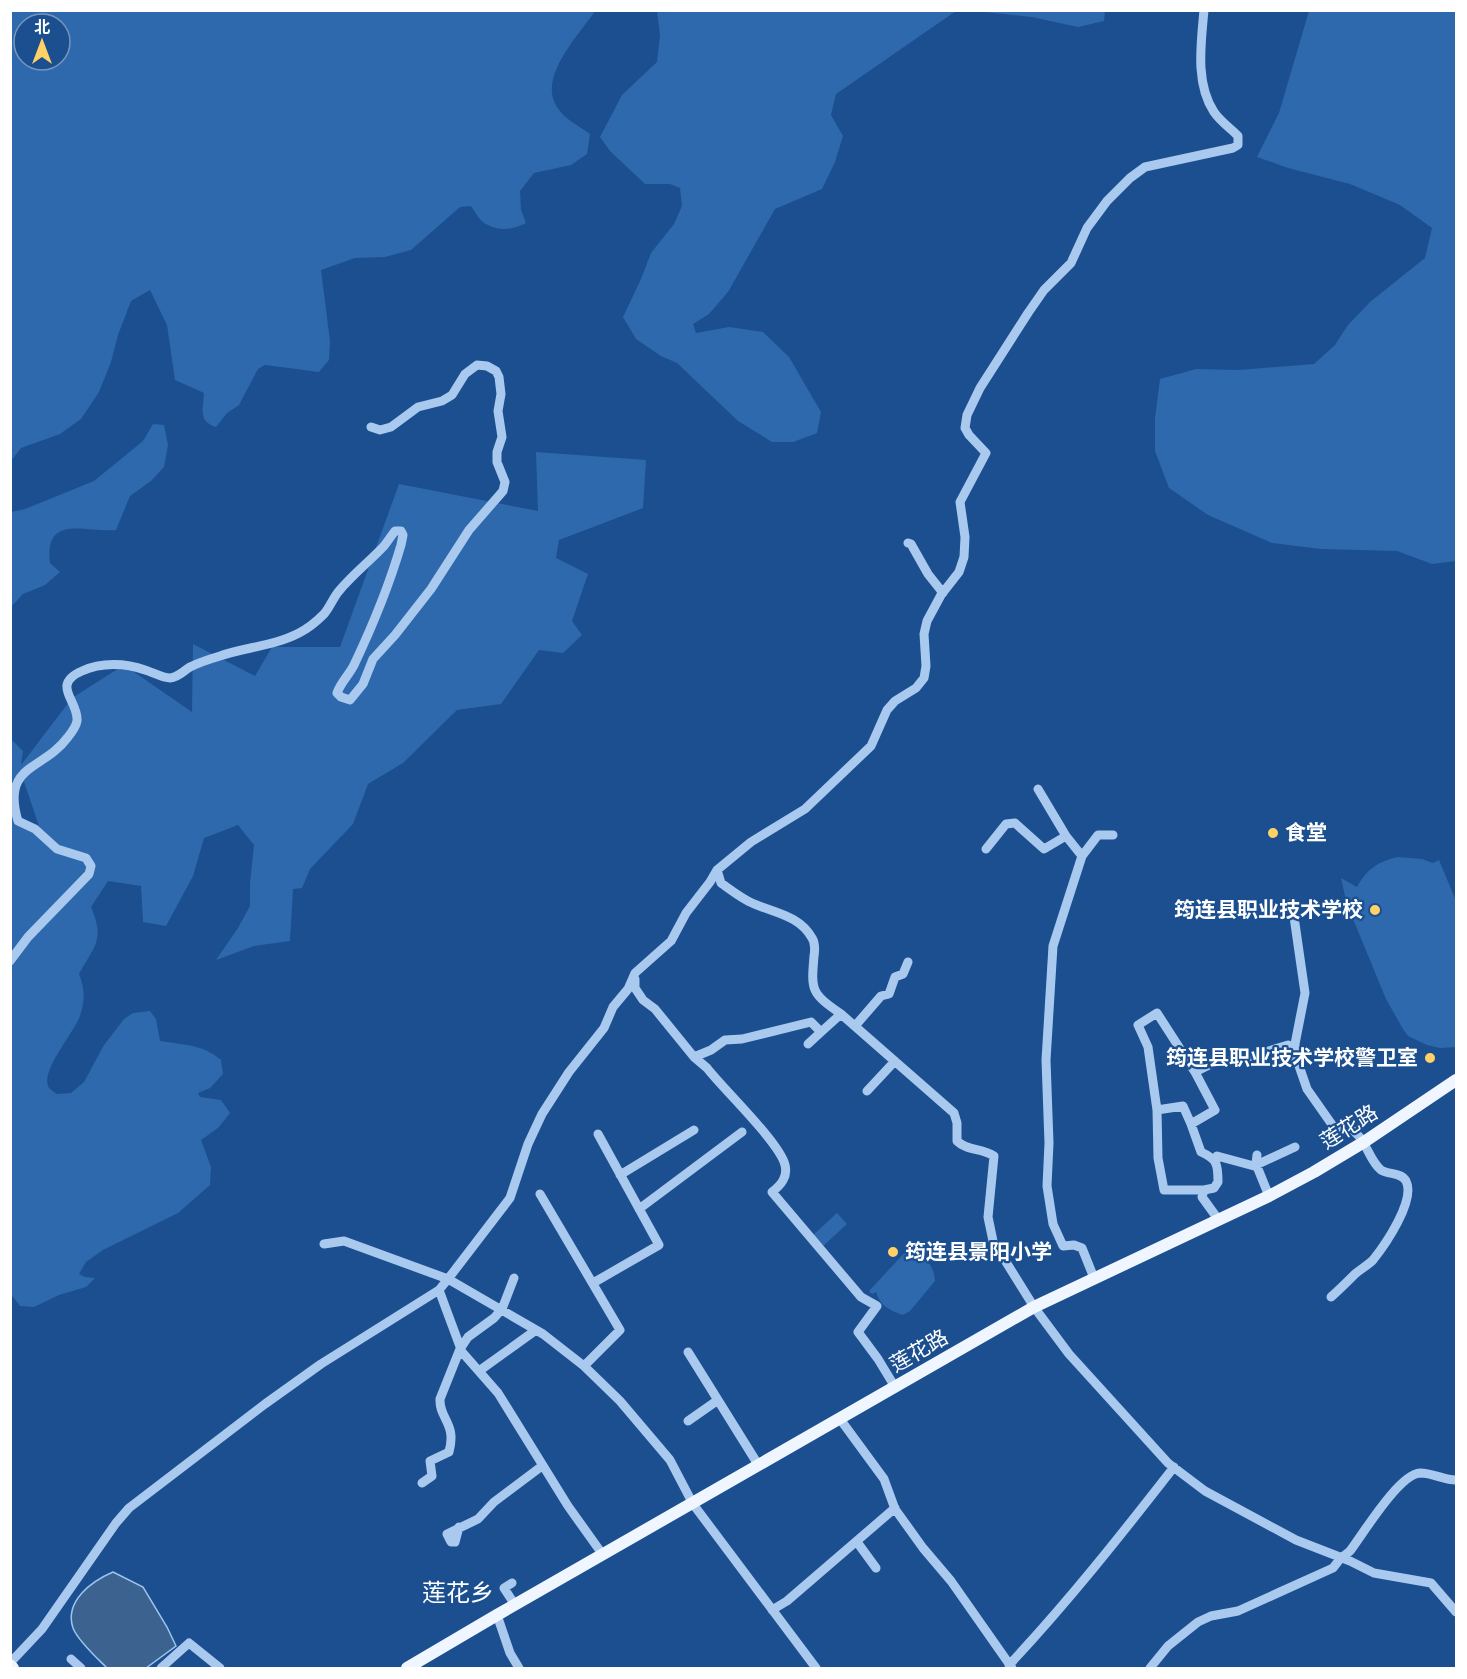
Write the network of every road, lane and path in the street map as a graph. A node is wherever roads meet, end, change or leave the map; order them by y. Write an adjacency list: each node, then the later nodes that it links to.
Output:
1 (1204, 10): 4 (street)
2 (371, 426): 12 (street)
3 (908, 543): 4 (street)
4 (943, 593): 10 (street)
5 (1038, 789): 7 (street)
6 (1113, 835): 9 (street)
7 (1066, 836): 8 (street); 9 (street)
8 (986, 849)
9 (1082, 856): 43 (street)
10 (717, 870): 14 (street); 15 (street)
11 (1292, 903): 20 (street)
12 (10, 961)
13 (908, 962): 16 (street)
14 (635, 973): 19 (street); 44 (street)
15 (841, 1014): 16 (street); 17 (street)
16 (855, 1026): 21 (street)
17 (821, 1032): 18 (street); 19 (street)
18 (808, 1044)
19 (694, 1057): 55 (street)
20 (1297, 1060): 22 (street); 30 (street)
21 (895, 1061): 24 (street); 48 (street)
22 (1195, 1072): 25 (street); 26 (street)
23 (1456, 1080): 30 (main road, 莲花路)
24 (867, 1091)
25 (1156, 1110): 26 (street); 36 (street)
26 (1191, 1124): 36 (street)
27 (694, 1130): 35 (street)
28 (742, 1132): 39 (street)
29 (598, 1134): 35 (street)
30 (1364, 1142): 38 (main road, 莲花路); 47 (street)
31 (1295, 1147): 34 (street)
32 (1257, 1155): 34 (street)
33 (1217, 1156): 34 (street)
34 (1257, 1166): 38 (street)
35 (620, 1175): 39 (street)
36 (1204, 1190): 40 (street)
37 (540, 1194): 45 (street)
38 (1269, 1196): 40 (main road, 莲花路)
39 (639, 1209): 45 (street)
40 (1218, 1219): 43 (main road, 莲花路)
41 (324, 1244): 44 (street)
42 (514, 1278): 49 (street)
43 (1094, 1278): 48 (main road, 莲花路)
44 (448, 1279): 46 (street); 49 (street)
45 (593, 1283): 53 (street)
46 (438, 1290): 51 (street); 77 (street)
47 (1331, 1297)
48 (1034, 1307): 55 (main road, 莲花路); 61 (street)
49 (502, 1309): 50 (street); 51 (street)
50 (536, 1330): 53 (street); 54 (street)
51 (460, 1349): 54 (street); 63 (street)
52 (688, 1353): 56 (street)
53 (584, 1366): 64 (street)
54 (478, 1371): 59 (street)
55 (895, 1387): 57 (main road, 莲花路)
56 (718, 1400): 58 (street); 60 (street)
57 (840, 1419): 60 (main road, 莲花路); 65 (street)
58 (688, 1421)
59 (542, 1466): 66 (street); 68 (street)
60 (759, 1466): 64 (main road, 莲花路)
61 (1174, 1467): 69 (street); 78 (street)
62 (1456, 1480): 69 (street)
63 (422, 1482)
64 (693, 1504): 68 (main road, 莲花路); 73 (street)
65 (895, 1508): 67 (street); 78 (street)
66 (459, 1527)
67 (857, 1542): 70 (street); 73 (street)
68 (603, 1555): 72 (main road, 莲花路)
69 (1340, 1559): 74 (street); 85 (street)
70 (876, 1568)
71 (512, 1583): 72 (street)
72 (515, 1605): 75 (main road, 莲花路)
73 (772, 1610): 84 (street)
74 (1456, 1612)
75 (497, 1615): 82 (main road, 莲花路); 83 (street)
76 (71, 1659): 79 (street)
77 (11, 1665)
78 (1010, 1666)
79 (81, 1668)
80 (161, 1668): 81 (street)
81 (220, 1668)
82 (407, 1668)
83 (519, 1668)
84 (816, 1668)
85 (1150, 1668)

